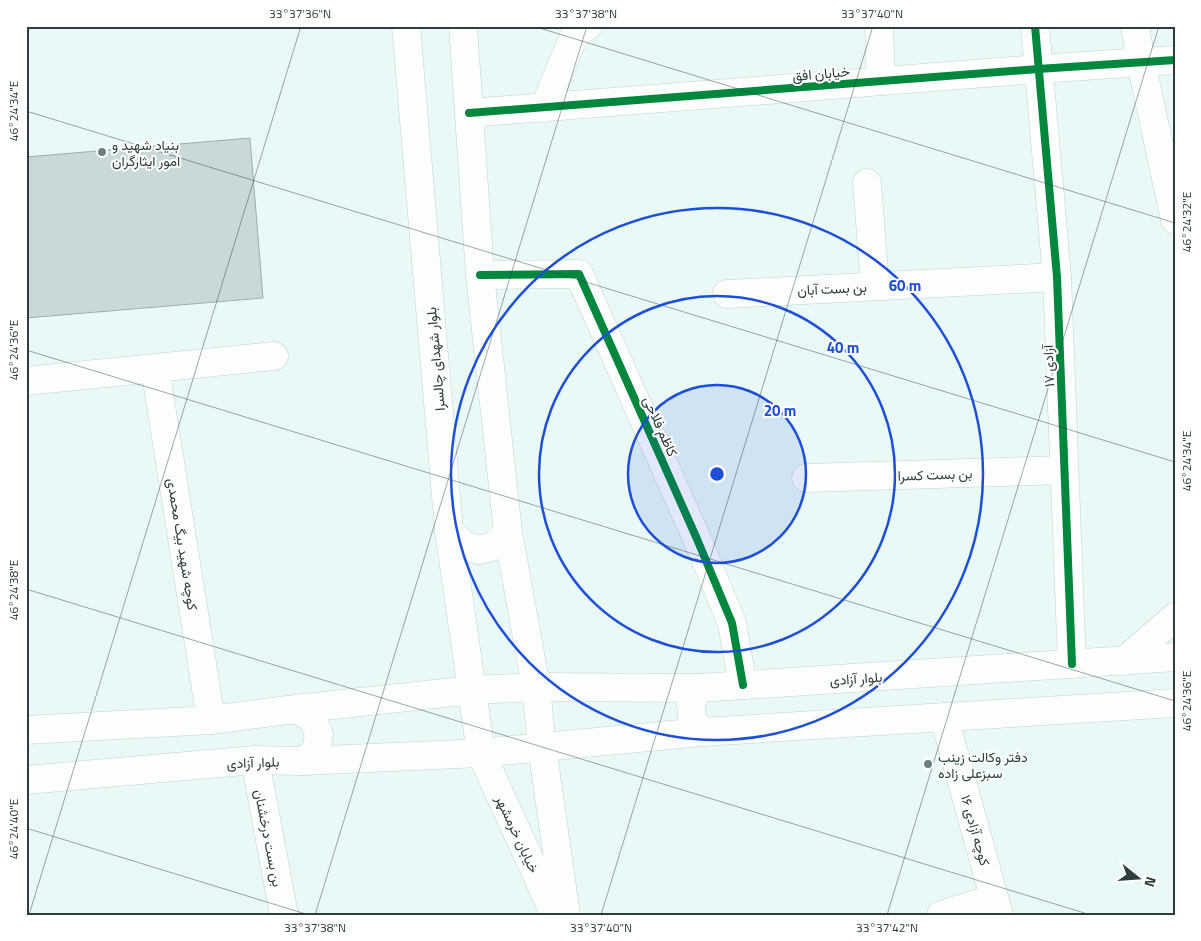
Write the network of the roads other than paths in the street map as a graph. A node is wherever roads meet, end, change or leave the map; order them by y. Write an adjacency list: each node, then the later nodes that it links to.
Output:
1 (406, 26): 24 (street, بلوار شهدای چالسرا)
2 (463, 26): 12 (street)
3 (588, 26): 11 (street)
4 (879, 26): 10 (street)
5 (1035, 26): 9 (street, آزادی ۱۷)
6 (1135, 26): 8 (street)
7 (1175, 60): 8 (street, خیابان افق)
8 (1141, 62): 9 (street, خیابان افق); 14 (street)
9 (1038, 69): 10 (street, خیابان افق); 16 (street, آزادی ۱۷)
10 (881, 81): 11 (street, خیابان افق)
11 (544, 108): 12 (street, خیابان افق)
12 (469, 113): 15 (street)
13 (866, 183): 17 (street)
14 (1175, 220)
15 (480, 275): 25 (street); 30 (street, کاظم فلاحی)
16 (1057, 276): 17 (street, بن بست آبان); 22 (street, آزادی ۱۷)
17 (875, 286): 18 (street, بن بست آبان)
18 (727, 294)
19 (274, 356): 20 (street)
20 (155, 368): 21 (street); 37 (street, کوچه شهید بیگ محمدی)
21 (26, 380)
22 (1064, 470): 23 (street, بن بست کسرا); 29 (street, آزادی ۱۷)
23 (806, 478)
24 (449, 530): 25 (street); 33 (street, بلوار شهدای چالسرا)
25 (508, 532): 31 (street)
26 (1175, 616): 28 (street)
27 (1175, 657): 28 (street, بلوار آزادی)
28 (1124, 661): 29 (street, بلوار آزادی)
29 (1072, 664): 30 (street, بلوار آزادی)
30 (744, 685): 32 (street, بلوار آزادی)
31 (536, 687): 32 (street, بلوار آزادی); 33 (street, بلوار آزادی); 40 (street, خیابان خرمشهر)
32 (699, 688): 39 (street)
33 (472, 690): 35 (street); 41 (street, خیابان خرمشهر)
34 (1172, 704): 36 (street)
35 (296, 709): 37 (street); 43 (street)
36 (944, 717): 39 (street); 45 (street, کوچه آزادی ۱۶)
37 (211, 720): 38 (street)
38 (26, 730)
39 (702, 732): 40 (street)
40 (542, 747): 41 (street, بلوار آزادی); 48 (street, خیابان خرمشهر)
41 (481, 753): 43 (street, بلوار آزادی); 47 (street, خیابان خرمشهر)
42 (254, 760): 43 (street, بلوار آزادی); 44 (street, بلوار آزادی); 46 (street, بن بست درخشنان)
43 (303, 761)
44 (26, 780)
45 (997, 906): 49 (street)
46 (284, 915)
47 (554, 915)
48 (566, 915)
49 (941, 915)

